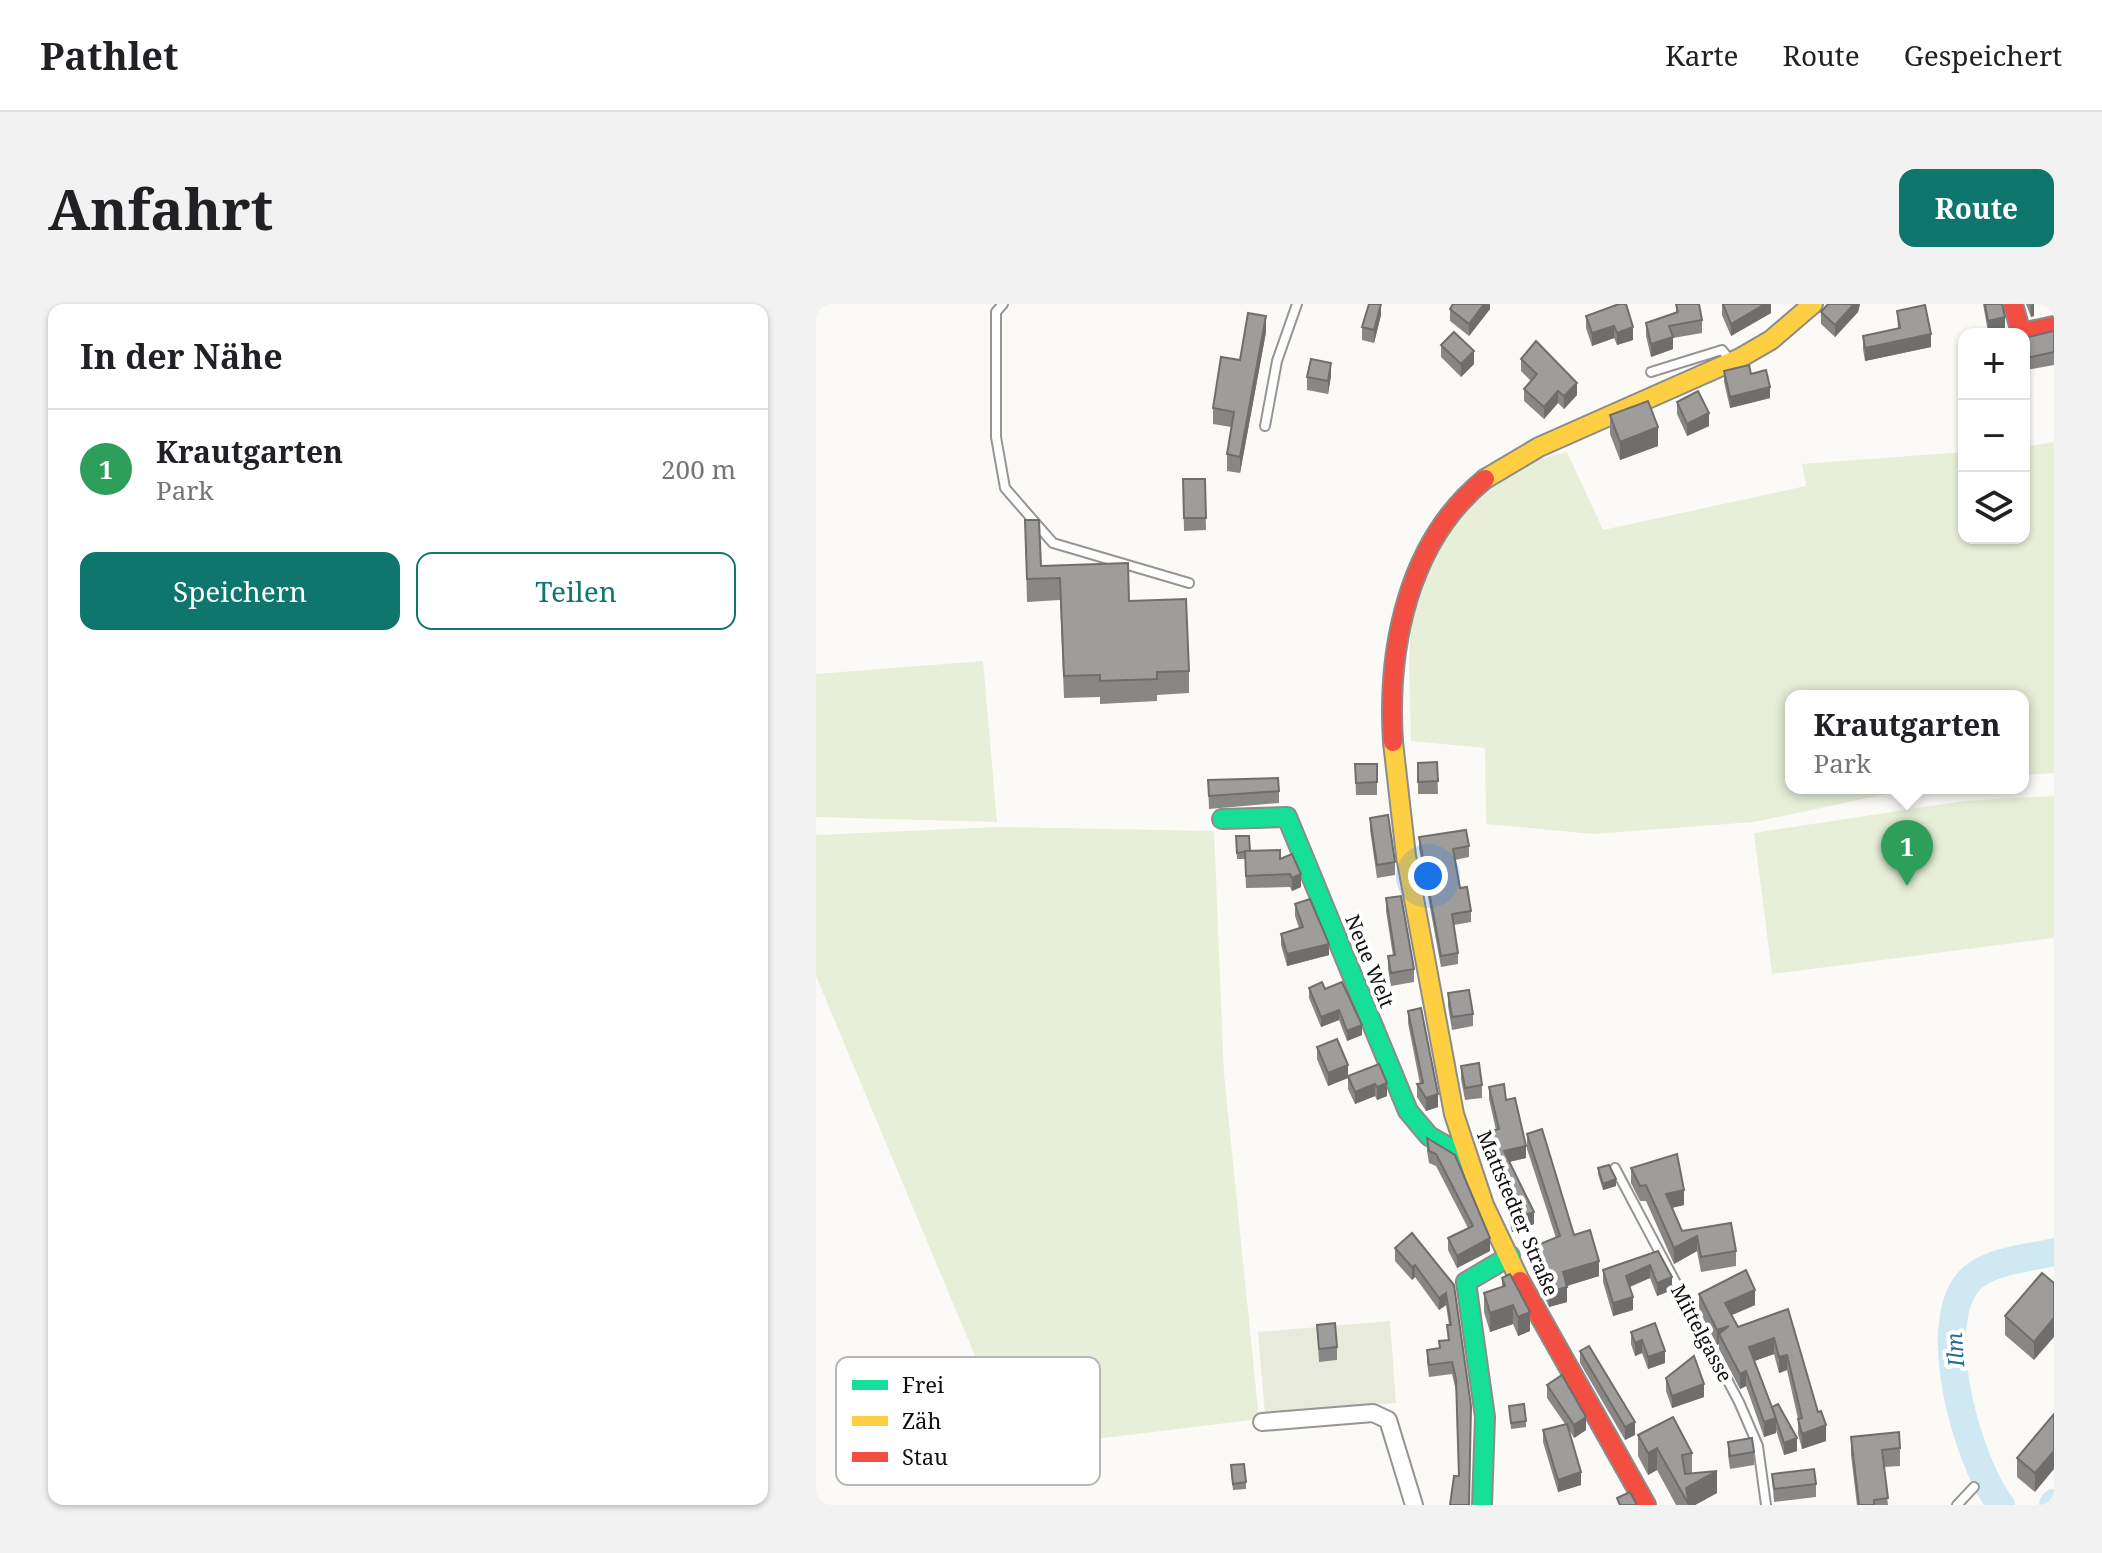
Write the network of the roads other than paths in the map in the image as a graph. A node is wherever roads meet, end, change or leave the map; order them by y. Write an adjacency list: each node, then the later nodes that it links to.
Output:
1 (1003, 304): 9 (lane)
2 (1297, 304): 8 (lane)
3 (1813, 304): 6 (street, Mattstedter Straße)
4 (2013, 304): 5 (street)
5 (2054, 326)
6 (1732, 363): 7 (lane); 11 (street, Mattstedter Straße)
7 (1651, 372)
8 (1265, 426)
9 (1189, 583)
10 (1222, 819): 11 (street, Neue Welt)
11 (1467, 1158): 13 (street, Mattstedter Straße)
12 (1615, 1168): 19 (lane, Mittelgasse)
13 (1510, 1256): 17 (street); 18 (street, Mattstedter Straße)
14 (1262, 1422): 16 (street)
15 (1974, 1487): 20 (lane)
16 (1414, 1505)
17 (1482, 1505)
18 (1646, 1505)
19 (1766, 1505)
20 (1957, 1505)

